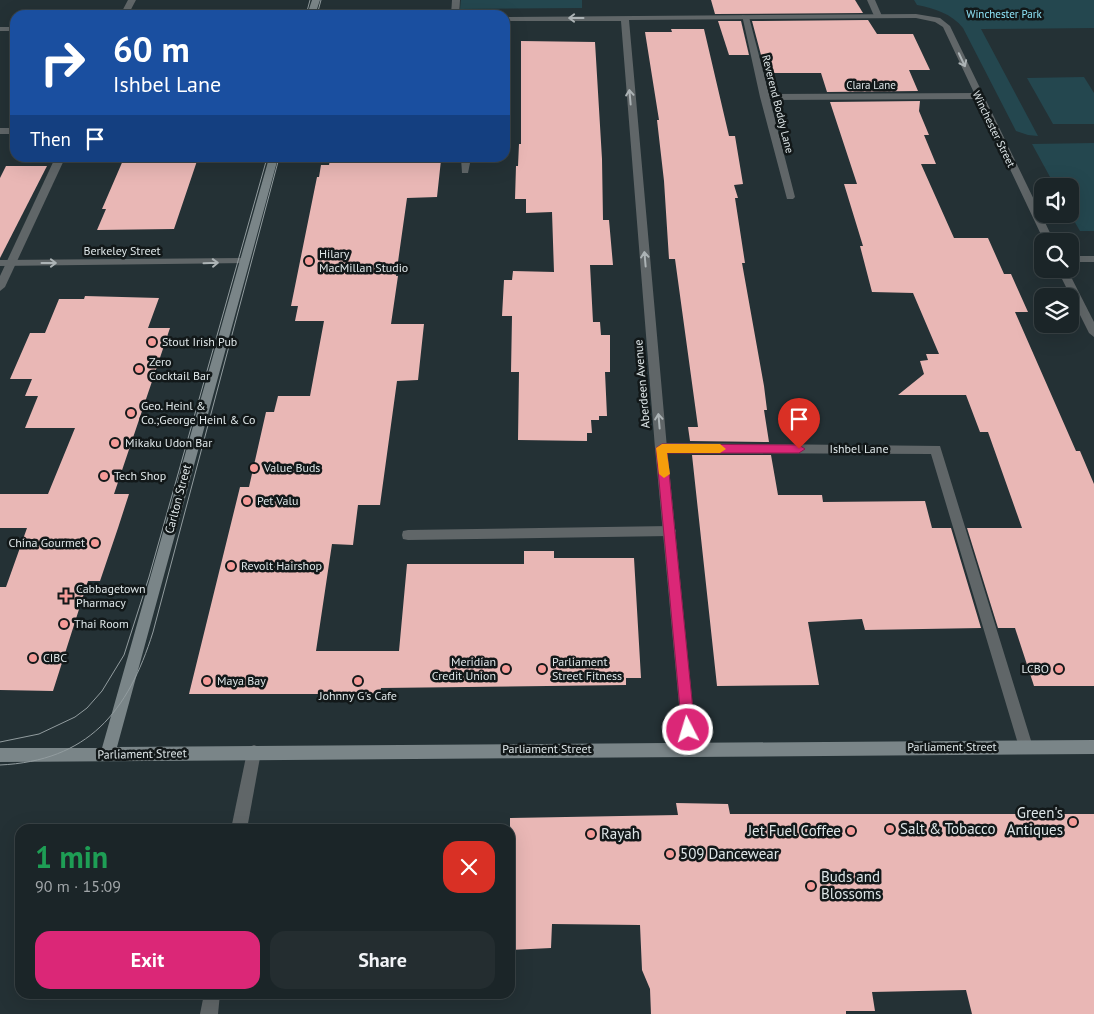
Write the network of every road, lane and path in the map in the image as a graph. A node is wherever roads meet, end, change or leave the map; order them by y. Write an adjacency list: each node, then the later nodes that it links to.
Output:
1 (871, 0): 2 (street)
2 (878, 16): 3 (street); 6 (street, Winchester Street, one-way to 6)
3 (745, 17): 4 (street); 7 (street, Reverend Boddy Lane)
4 (625, 18): 5 (street, one-way to 5); 22 (street, Aberdeen Avenue, one-way to 4)
5 (510, 19)
6 (978, 96): 7 (street, Clara Lane); 13 (street, Winchester Street)
7 (764, 97): 12 (street, Reverend Boddy Lane)
8 (58, 162): 18 (street)
9 (272, 162): 16 (main road, Carlton Street)
10 (466, 162): 11 (street)
11 (465, 171)
12 (790, 198)
13 (1045, 233)
14 (1079, 259): 15 (street)
15 (1094, 259)
16 (244, 261): 18 (street, Berkeley Street, one-way to 16); 29 (main road, Carlton Street)
17 (0, 263): 18 (street, Berkeley Street)
18 (12, 264): 20 (street)
19 (1066, 278): 21 (street)
20 (0, 287)
21 (1094, 333)
22 (662, 448): 23 (street, Aberdeen Avenue); 25 (street, Ishbel Lane)
23 (670, 531): 24 (street); 27 (street, Aberdeen Avenue)
24 (408, 535)
25 (1026, 747): 26 (main road, Parliament Street); 27 (main road, Parliament Street)
26 (1094, 747)
27 (690, 748): 28 (main road, Parliament Street)
28 (254, 752): 29 (main road, Parliament Street); 31 (street)
29 (107, 754): 30 (main road, Parliament Street)
30 (0, 755)
31 (240, 824)
32 (211, 999): 33 (street)
33 (209, 1014)

